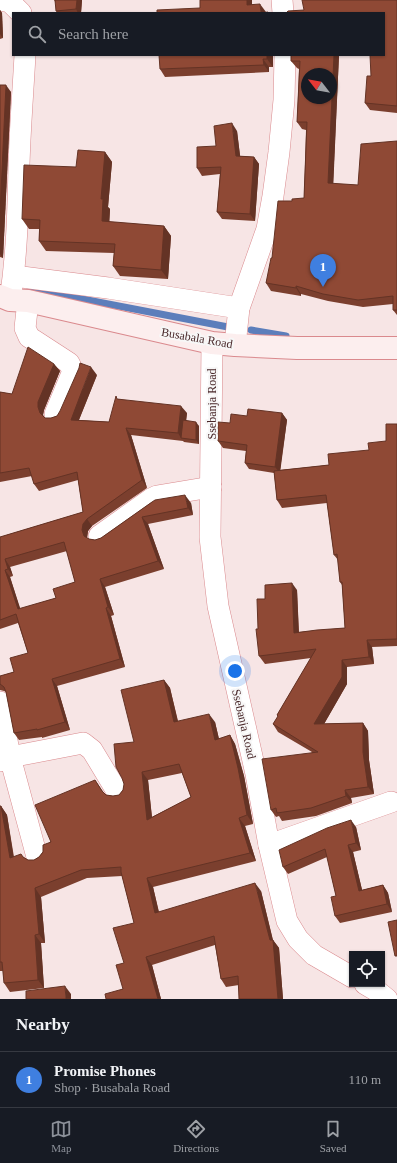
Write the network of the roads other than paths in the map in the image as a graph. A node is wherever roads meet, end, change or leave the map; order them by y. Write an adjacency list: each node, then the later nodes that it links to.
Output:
1 (0, 0): 3 (street)
2 (282, 0): 4 (street)
3 (20, 12)
4 (283, 12)
5 (25, 56): 7 (street)
6 (285, 56): 9 (street)
7 (14, 276): 8 (street); 9 (street)
8 (13, 299): 10 (street, Busabala Road); 13 (street)
9 (239, 308): 11 (street)
10 (212, 343): 11 (street, Busabala Road); 14 (street, Ssebanja Road)
11 (235, 345): 12 (street, Busabala Road)
12 (397, 348)
13 (55, 414)
14 (211, 487): 15 (street); 20 (street, Ssebanja Road)
15 (99, 536)
16 (0, 702): 17 (street)
17 (5, 759): 18 (street); 21 (street)
18 (118, 793)
19 (391, 802): 20 (street)
20 (269, 845): 22 (street, Ssebanja Road)
21 (37, 857)
22 (349, 975)
23 (370, 987): 24 (street)
24 (387, 999)

